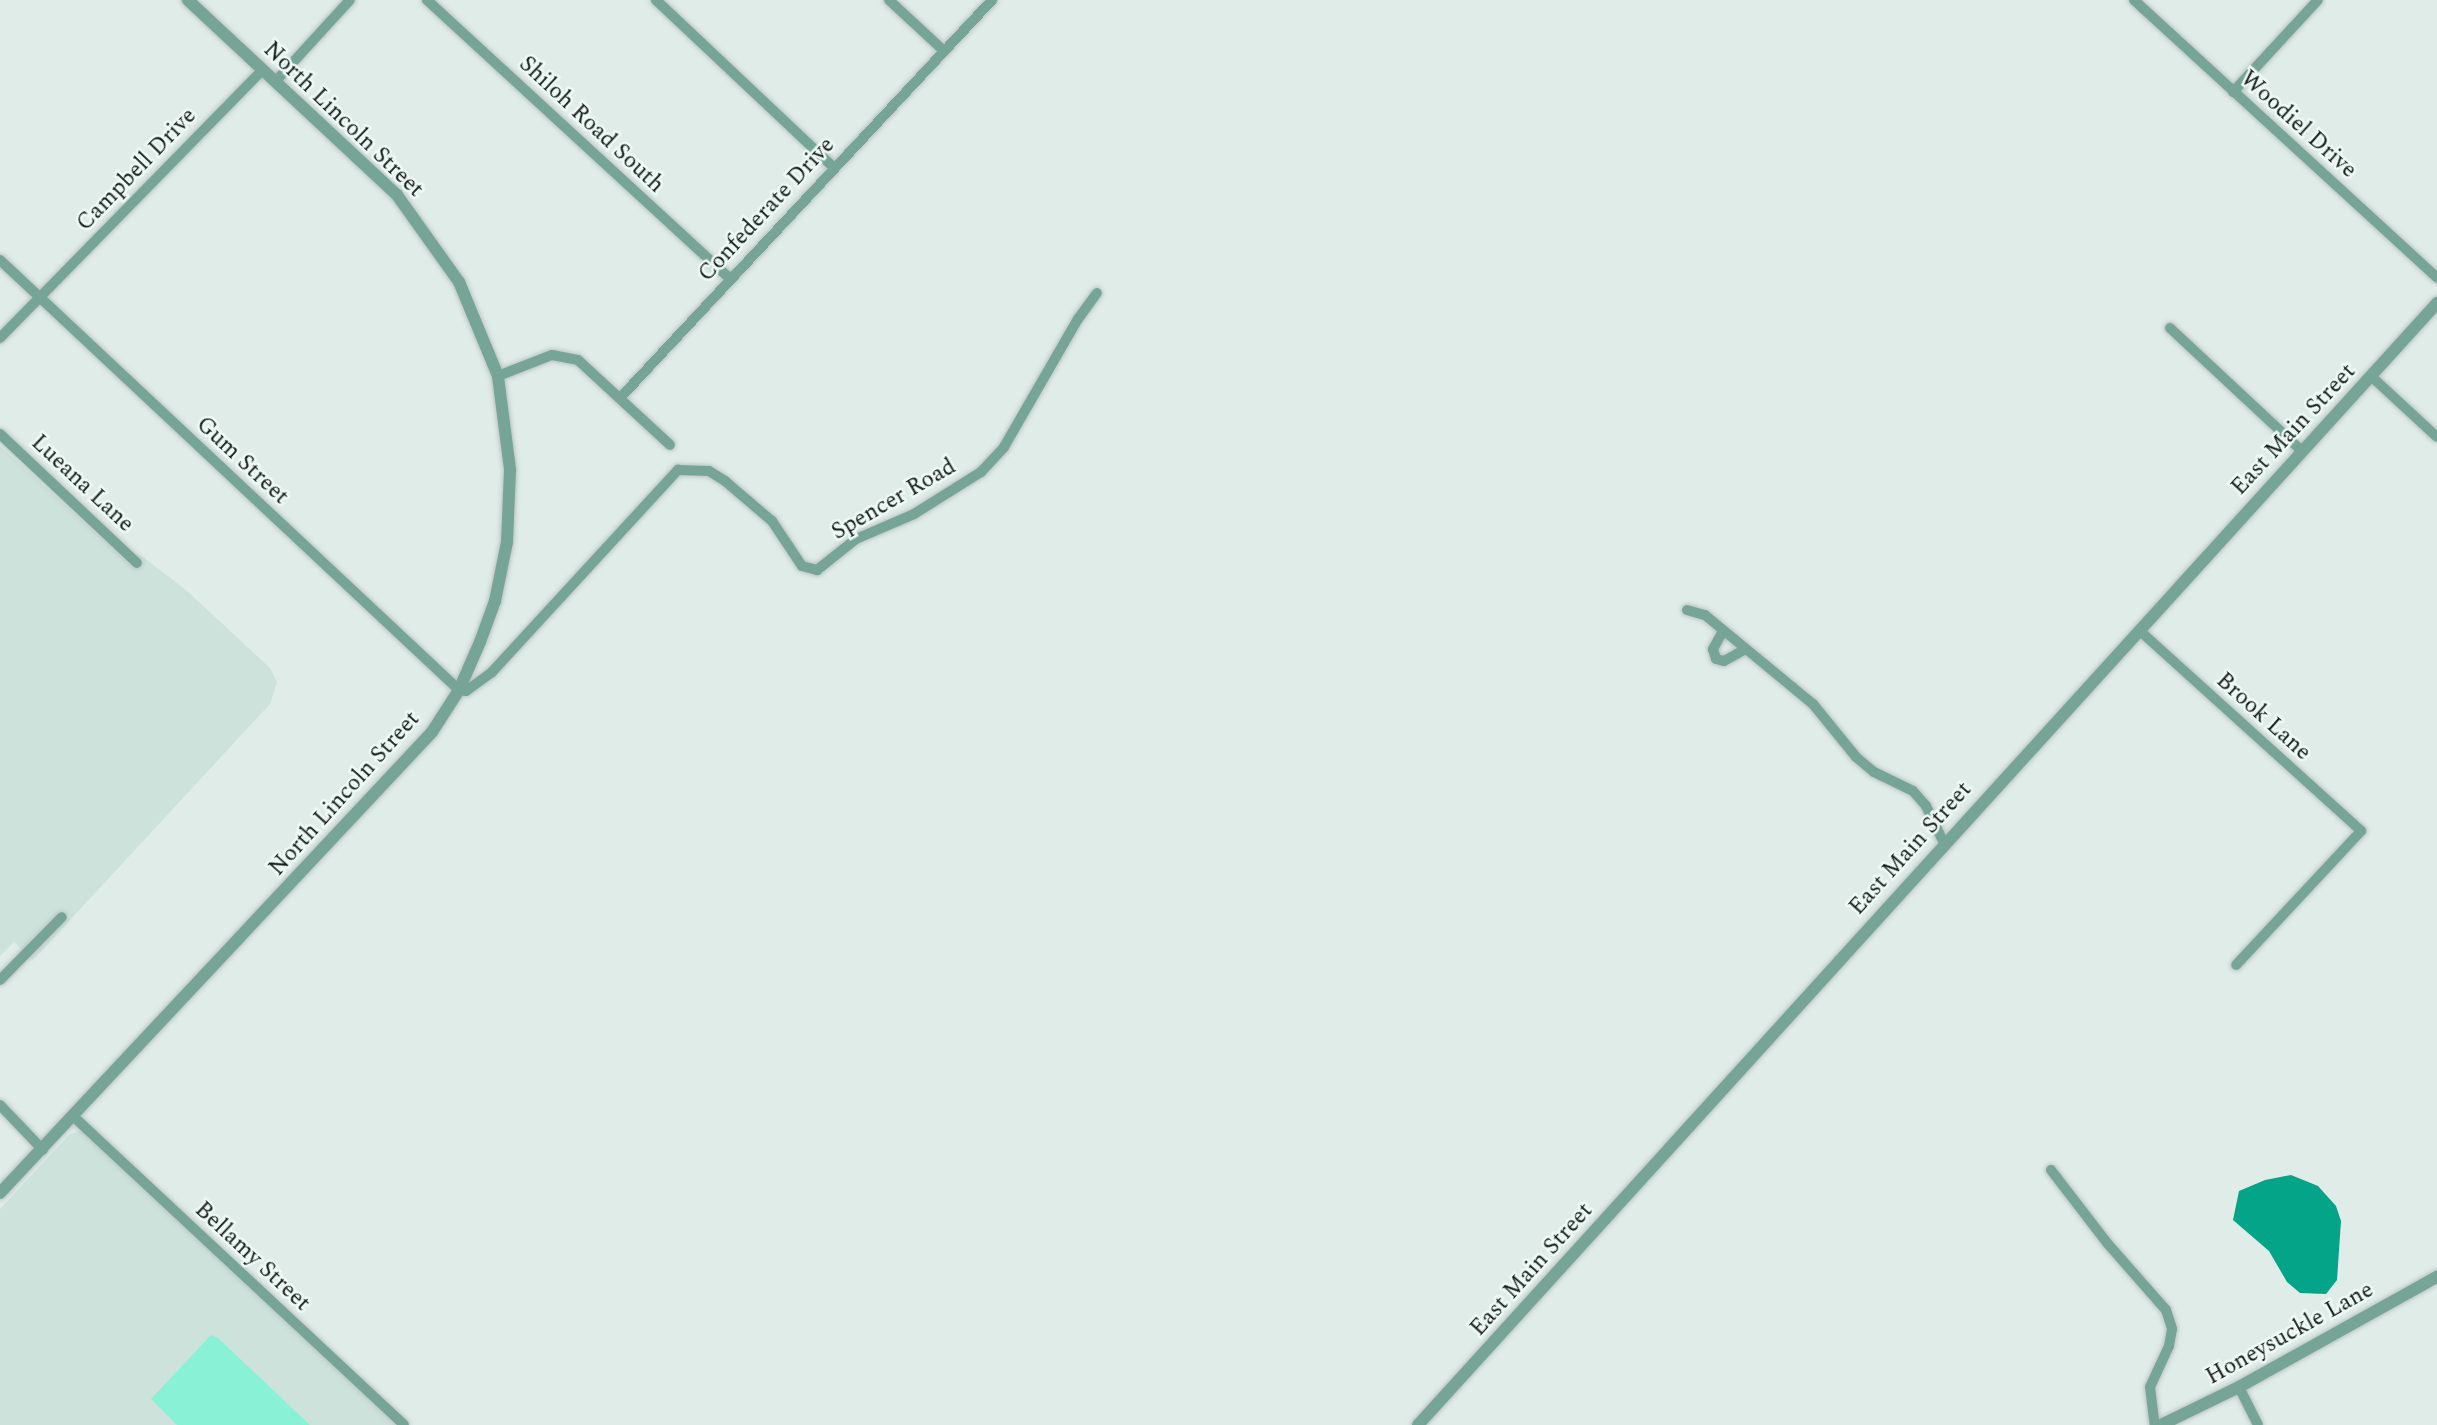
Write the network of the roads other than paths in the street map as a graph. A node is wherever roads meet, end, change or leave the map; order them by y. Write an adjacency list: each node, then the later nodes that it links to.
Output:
1 (188, 0): 10 (street, North Lincoln Street)
2 (350, 0): 11 (street)
3 (427, 0): 15 (street, Shiloh Road South)
4 (656, 0): 13 (street)
5 (888, 0): 9 (street)
6 (992, 0): 9 (street, Confederate Drive)
7 (2134, 0): 12 (street, Woodiel Drive)
8 (2318, 0): 12 (street)
9 (944, 51): 13 (street, Confederate Drive)
10 (262, 70): 11 (street, North Lincoln Street); 18 (street, Campbell Drive)
11 (275, 82): 22 (street, North Lincoln Street)
12 (2233, 92): 16 (street, Woodiel Drive)
13 (833, 166): 15 (street, Confederate Drive)
14 (0, 260): 18 (street, Gum Street)
15 (729, 278): 24 (street, Confederate Drive)
16 (2437, 278)
17 (1097, 293): 34 (street, Spencer Road)
18 (39, 298): 21 (street); 34 (street, Gum Street)
19 (2437, 303): 23 (street, East Main Street)
20 (2170, 327): 28 (street)
21 (0, 338)
22 (498, 376): 24 (street); 34 (street, North Lincoln Street)
23 (2372, 377): 26 (street); 28 (street, East Main Street)
24 (620, 398): 27 (street)
25 (0, 434): 29 (street, Lueana Lane)
26 (2437, 437)
27 (670, 445)
28 (2302, 451): 32 (street, East Main Street)
29 (137, 563)
30 (1687, 610): 31 (street)
31 (1723, 631): 33 (street); 33 (street)
32 (2140, 631): 35 (street, East Main Street); 37 (street, Brook Lane)
33 (1744, 650): 35 (street)
34 (459, 690): 40 (street, North Lincoln Street)
35 (1944, 843): 46 (street, East Main Street)
36 (62, 917): 38 (street)
37 (2236, 965)
38 (0, 980)
39 (0, 1105): 41 (street)
40 (74, 1117): 41 (street, North Lincoln Street); 47 (street, Bellamy Street)
41 (43, 1150): 43 (street, North Lincoln Street)
42 (2051, 1170): 48 (street)
43 (0, 1195)
44 (2437, 1277): 45 (street, Honeysuckle Lane)
45 (2239, 1387): 49 (street, Honeysuckle Lane); 50 (street)
46 (1426, 1422)
47 (404, 1425)
48 (2155, 1425)
49 (2161, 1425)
50 (2258, 1425)

